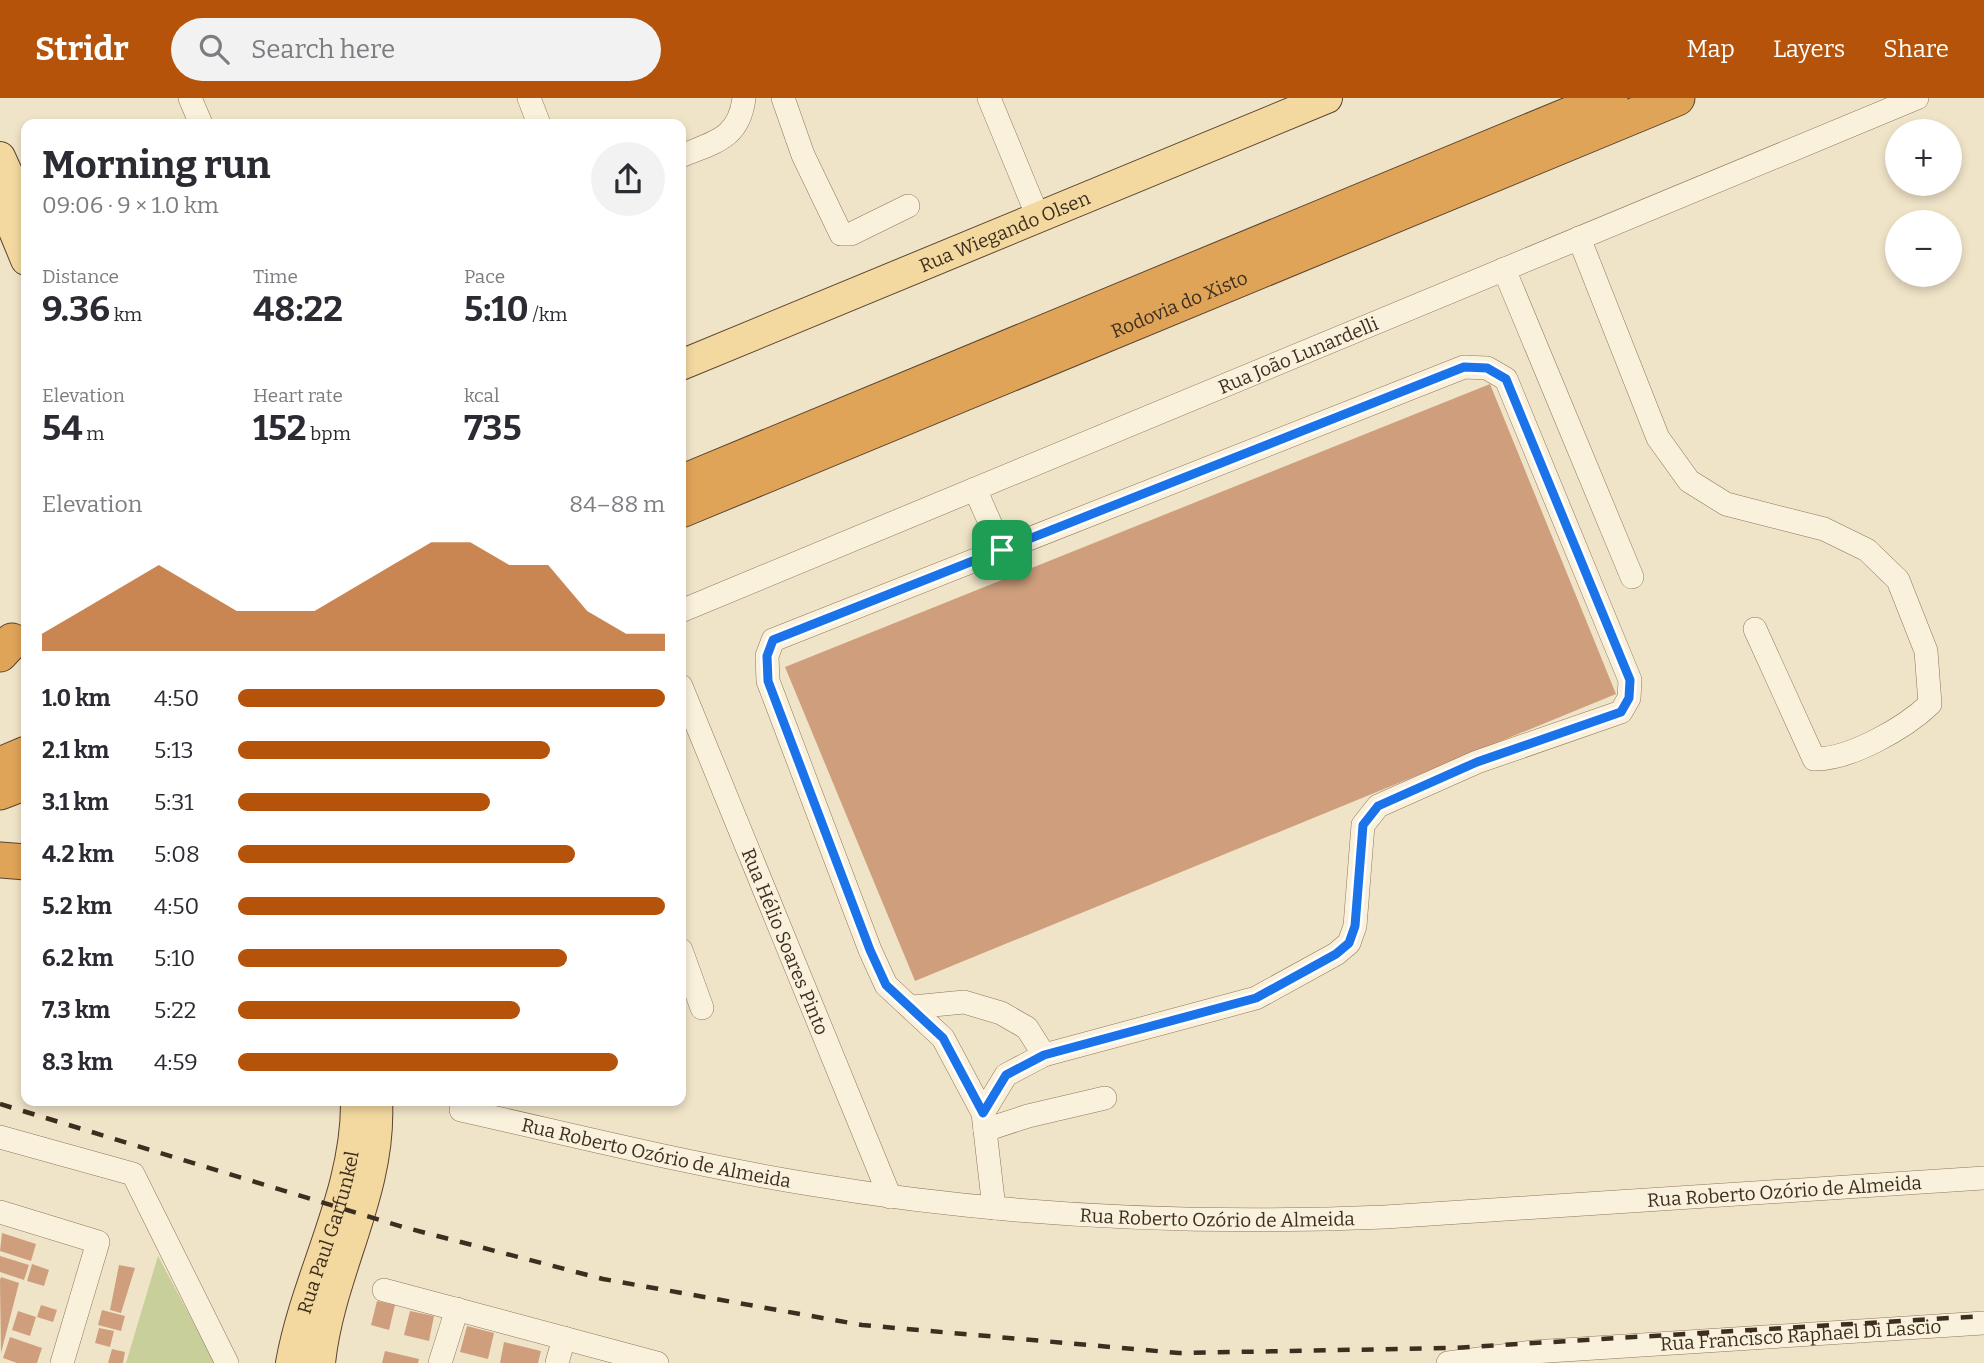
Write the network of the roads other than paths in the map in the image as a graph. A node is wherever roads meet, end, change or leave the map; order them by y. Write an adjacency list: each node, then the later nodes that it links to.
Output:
1 (190, 98): 10 (street)
2 (529, 98): 11 (street)
3 (744, 98): 12 (street)
4 (783, 98): 16 (street)
5 (989, 98): 17 (street)
6 (1327, 98): 17 (main road, Rua Wiegando Olsen)
7 (1610, 98): 23 (highway, Rodovia do Xisto)
8 (1677, 98): 23 (highway, Rodovia do Xisto)
9 (1917, 98): 18 (street, Rua João Lunardelli)
10 (199, 119)
11 (537, 119)
12 (686, 154)
13 (0, 157): 15 (main road)
14 (0, 197): 19 (main road)
15 (21, 204)
16 (908, 206)
17 (1038, 217): 21 (main road, Rua Wiegando Olsen)
18 (1579, 238): 20 (street, Rua João Lunardelli); 27 (street)
19 (21, 248)
20 (1504, 269): 22 (street, Rua João Lunardelli); 25 (street)
21 (686, 363)
22 (975, 489): 24 (street); 26 (street, Rua João Lunardelli)
23 (688, 495)
24 (1002, 550): 37 (street); 38 (street)
25 (1632, 577)
26 (686, 609)
27 (1755, 629)
28 (686, 698): 46 (street, Rua Hélio Soares Pinto)
29 (21, 756): 30 (highway)
30 (0, 765)
31 (21, 784): 32 (highway)
32 (0, 792)
33 (0, 860): 34 (highway)
34 (21, 862)
35 (686, 964): 36 (street)
36 (702, 1007)
37 (913, 1007): 38 (street); 43 (street)
38 (1044, 1055): 43 (street)
39 (1105, 1098): 43 (street)
40 (355, 1106): 55 (main road, Rua Paul Garfunkel)
41 (377, 1106): 56 (main road, Rua Paul Garfunkel)
42 (461, 1110): 46 (street, Rua Roberto Ozório de Almeida)
43 (984, 1121): 47 (street)
44 (0, 1137): 54 (street)
45 (1984, 1178): 47 (street, Rua Roberto Ozório de Almeida)
46 (890, 1197): 47 (street, Rua Roberto Ozório de Almeida)
47 (994, 1208)
48 (0, 1212): 53 (street)
49 (384, 1290): 50 (street)
50 (457, 1309): 52 (street); 57 (street)
51 (1984, 1324): 60 (street, Rua Francisco Raphael Di Lascio)
52 (564, 1338): 58 (street); 59 (street)
53 (62, 1363)
54 (227, 1363)
55 (291, 1363)
56 (320, 1363)
57 (440, 1363)
58 (557, 1363)
59 (657, 1363)
60 (1448, 1363)

